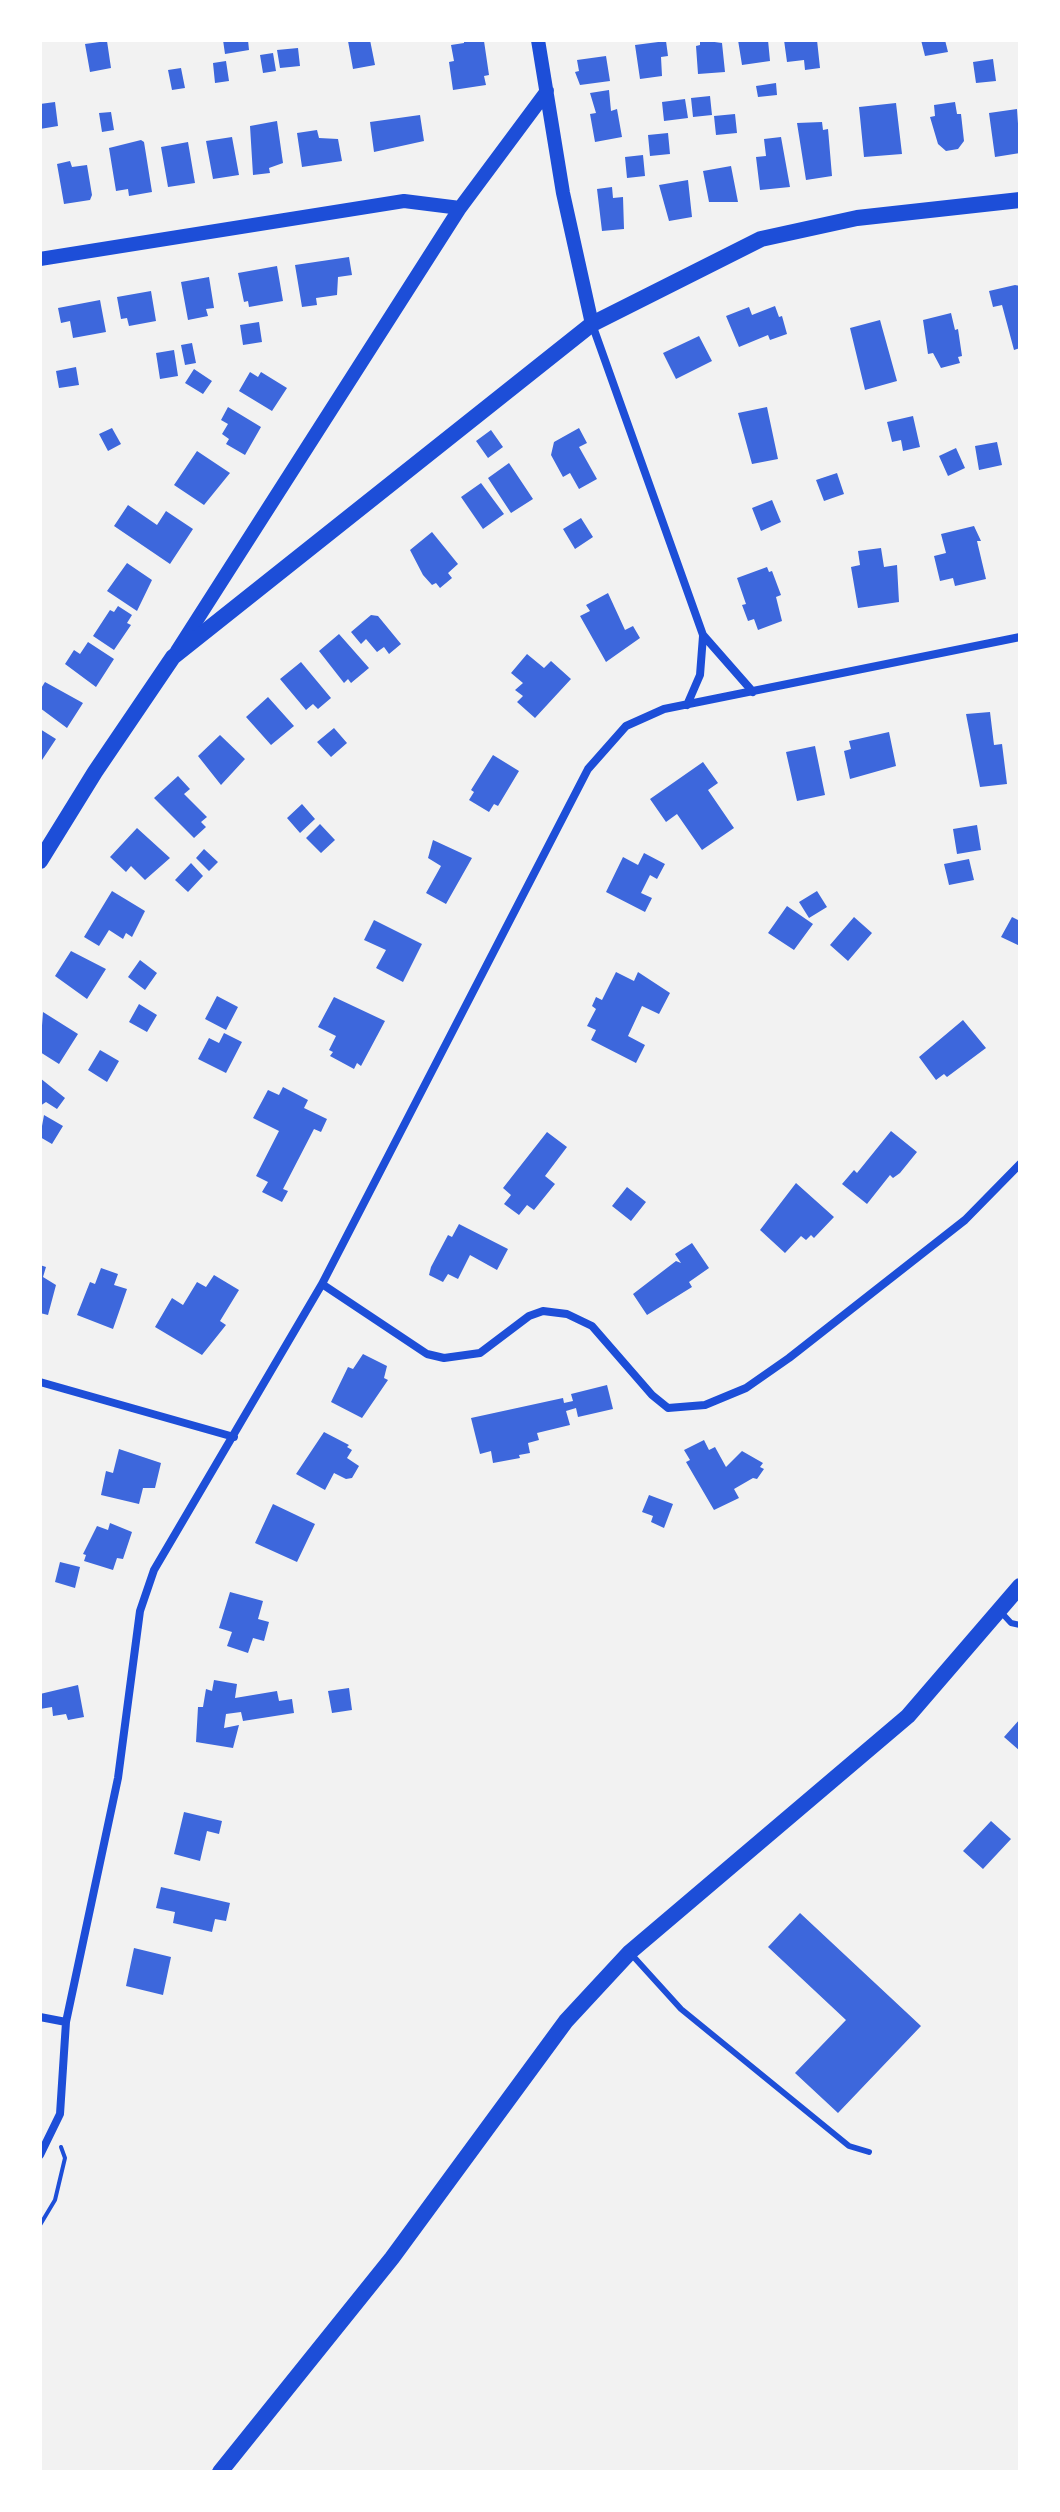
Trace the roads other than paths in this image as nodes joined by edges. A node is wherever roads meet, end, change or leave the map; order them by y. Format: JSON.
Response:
{"nodes":[{"id":1,"x":538,"y":40,"type":"edge"},
{"id":2,"x":547,"y":91,"type":"junction"},
{"id":3,"x":1020,"y":200,"type":"edge"},
{"id":4,"x":460,"y":208,"type":"junction"},
{"id":5,"x":40,"y":259,"type":"edge"},
{"id":6,"x":592,"y":324,"type":"junction"},
{"id":7,"x":703,"y":635,"type":"junction"},
{"id":8,"x":1020,"y":637,"type":"edge"},
{"id":9,"x":173,"y":657,"type":"junction"},
{"id":10,"x":753,"y":692,"type":"junction"},
{"id":11,"x":687,"y":705,"type":"junction"},
{"id":12,"x":40,"y":861,"type":"edge"},
{"id":13,"x":1020,"y":1164,"type":"edge"},
{"id":14,"x":322,"y":1284,"type":"junction"},
{"id":15,"x":40,"y":1382,"type":"edge"},
{"id":16,"x":234,"y":1437,"type":"junction"},
{"id":17,"x":1020,"y":1586,"type":"edge"},
{"id":18,"x":1000,"y":1611,"type":"junction"},
{"id":19,"x":1020,"y":1625,"type":"edge"},
{"id":20,"x":630,"y":1952,"type":"junction"},
{"id":21,"x":40,"y":2017,"type":"edge"},
{"id":22,"x":66,"y":2022,"type":"junction"},
{"id":23,"x":869,"y":2152,"type":"dead end"},
{"id":24,"x":40,"y":2155,"type":"edge"},
{"id":25,"x":220,"y":2472,"type":"edge"}],
"edges":[{"from":1,"to":2,"type":"street"},
{"from":2,"to":4,"type":"street"},
{"from":2,"to":6,"type":"street"},
{"from":3,"to":6,"type":"main road"},
{"from":4,"to":5,"type":"street"},
{"from":4,"to":9,"type":"street"},
{"from":6,"to":7,"type":"street"},
{"from":6,"to":9,"type":"main road"},
{"from":7,"to":10,"type":"street"},
{"from":7,"to":11,"type":"street"},
{"from":8,"to":10,"type":"street"},
{"from":9,"to":12,"type":"main road"},
{"from":10,"to":11,"type":"street"},
{"from":11,"to":14,"type":"street"},
{"from":13,"to":14,"type":"street"},
{"from":14,"to":16,"type":"street"},
{"from":15,"to":16,"type":"street"},
{"from":16,"to":22,"type":"street"},
{"from":17,"to":18,"type":"main road"},
{"from":18,"to":19,"type":"lane"},
{"from":18,"to":20,"type":"main road"},
{"from":20,"to":23,"type":"lane"},
{"from":20,"to":25,"type":"main road"},
{"from":21,"to":22,"type":"street"},
{"from":22,"to":24,"type":"street"}]}
